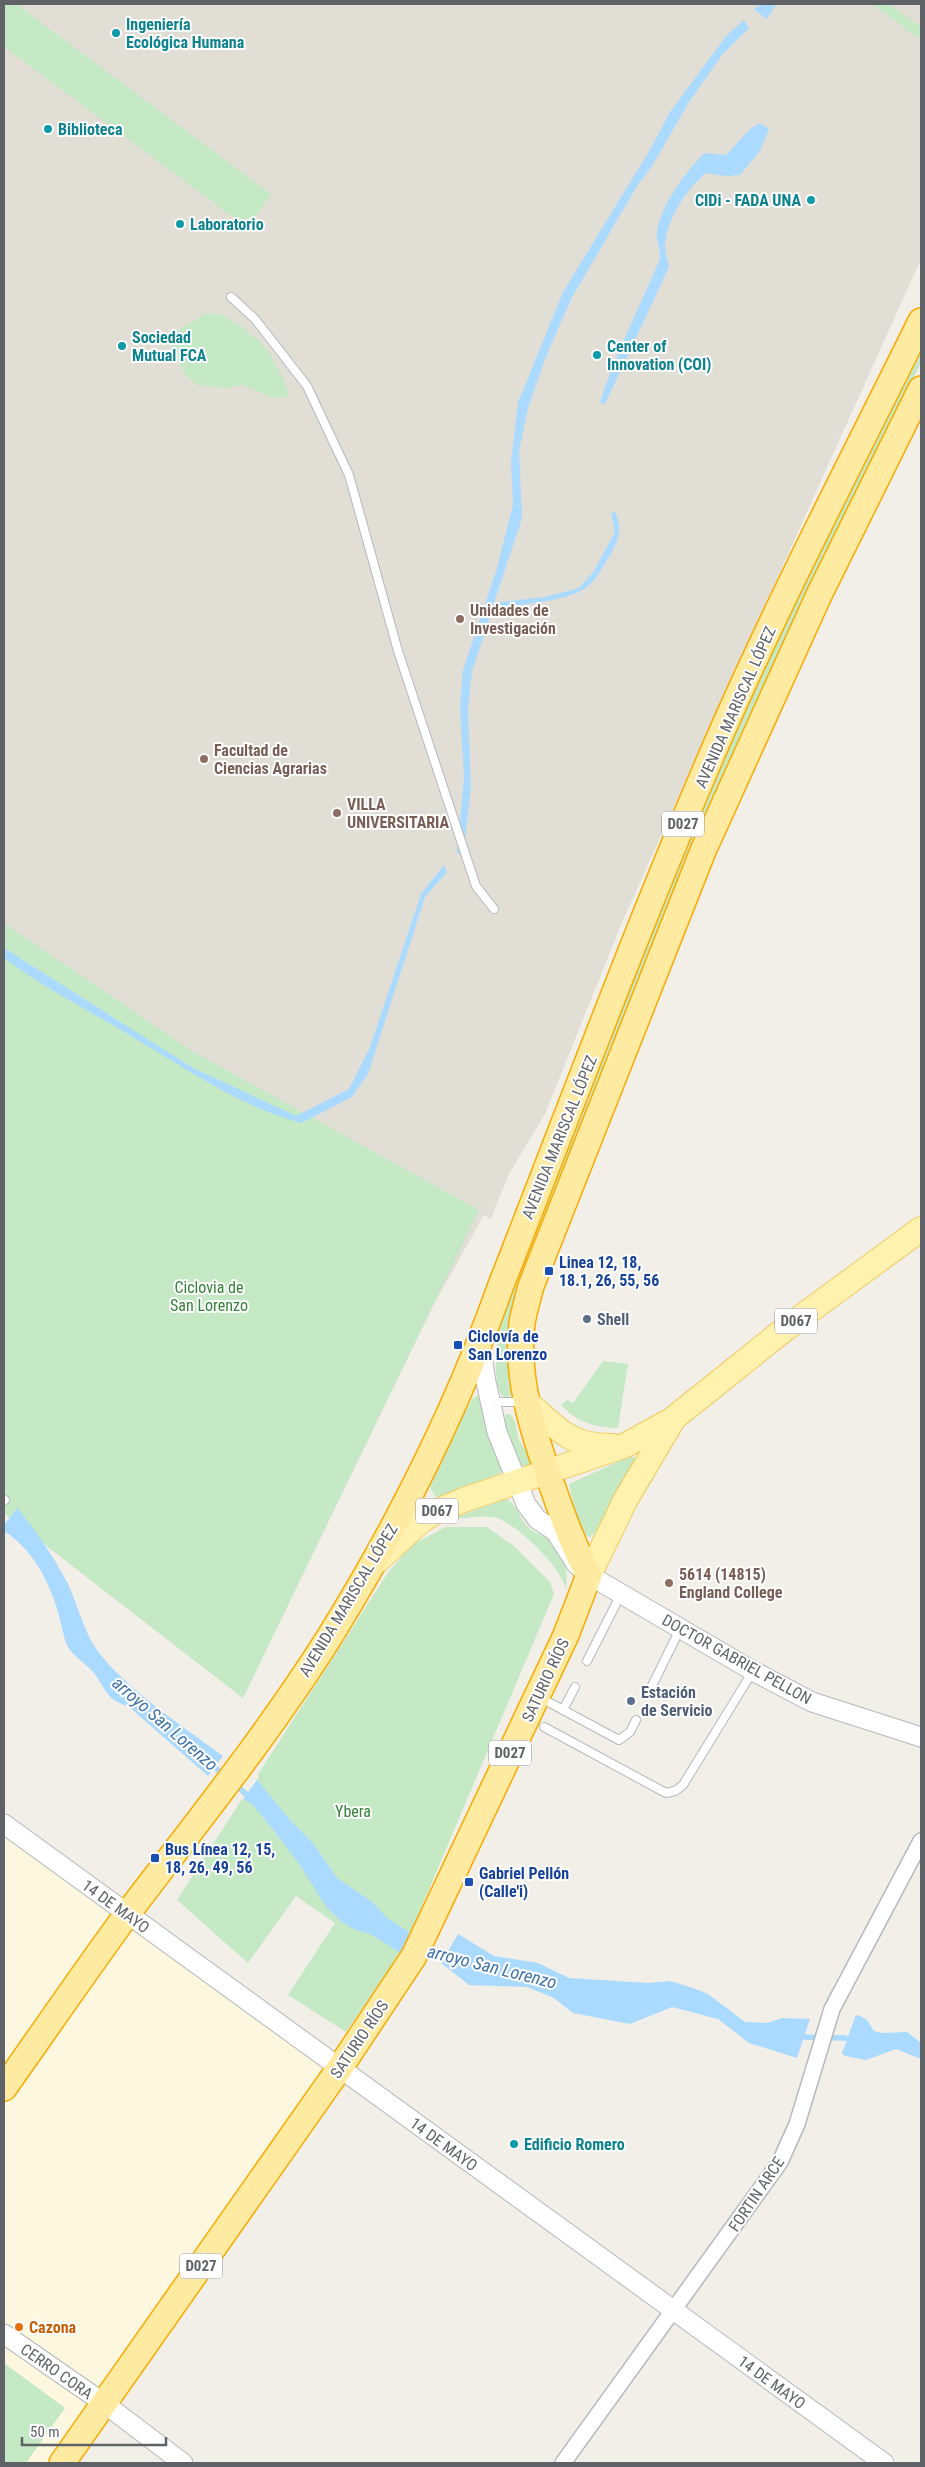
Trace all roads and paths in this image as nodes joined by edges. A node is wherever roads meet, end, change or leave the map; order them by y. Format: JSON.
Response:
{"nodes":[{"id":1,"x":232,"y":296,"type":"dead end"},
{"id":2,"x":921,"y":321,"type":"edge"},
{"id":3,"x":921,"y":389,"type":"edge"},
{"id":4,"x":494,"y":909,"type":"dead end"},
{"id":5,"x":921,"y":1229,"type":"edge"},
{"id":6,"x":480,"y":1343,"type":"junction"},
{"id":7,"x":490,"y":1402,"type":"junction"},
{"id":8,"x":526,"y":1402,"type":"junction"},
{"id":9,"x":674,"y":1418,"type":"junction"},
{"id":10,"x":624,"y":1446,"type":"junction"},
{"id":11,"x":548,"y":1472,"type":"junction"},
{"id":12,"x":516,"y":1482,"type":"junction"},
{"id":13,"x":372,"y":1565,"type":"junction"},
{"id":14,"x":589,"y":1575,"type":"junction"},
{"id":15,"x":621,"y":1594,"type":"junction"},
{"id":16,"x":680,"y":1629,"type":"junction"},
{"id":17,"x":587,"y":1660,"type":"dead end"},
{"id":18,"x":753,"y":1671,"type":"junction"},
{"id":19,"x":574,"y":1687,"type":"dead end"},
{"id":20,"x":648,"y":1694,"type":"dead end"},
{"id":21,"x":537,"y":1696,"type":"junction"},
{"id":22,"x":563,"y":1710,"type":"junction"},
{"id":23,"x":636,"y":1720,"type":"dead end"},
{"id":24,"x":544,"y":1728,"type":"dead end"},
{"id":25,"x":921,"y":1738,"type":"edge"},
{"id":26,"x":4,"y":1824,"type":"edge"},
{"id":27,"x":921,"y":1841,"type":"edge"},
{"id":28,"x":128,"y":1914,"type":"junction"},
{"id":29,"x":339,"y":2069,"type":"junction"},
{"id":30,"x":4,"y":2088,"type":"edge"},
{"id":31,"x":674,"y":2311,"type":"junction"},
{"id":32,"x":4,"y":2334,"type":"edge"},
{"id":33,"x":105,"y":2404,"type":"junction"},
{"id":34,"x":62,"y":2463,"type":"edge"},
{"id":35,"x":183,"y":2463,"type":"edge"},
{"id":36,"x":563,"y":2463,"type":"edge"},
{"id":37,"x":884,"y":2463,"type":"edge"}],
"edges":[{"from":1,"to":4,"type":"lane"},
{"from":2,"to":6,"type":"highway","name":"AVENIDA MARISCAL LÓPEZ","number":"D027"},
{"from":3,"to":8,"type":"highway","name":"AVENIDA MARISCAL LÓPEZ","number":"D027"},
{"from":5,"to":9,"type":"main road","number":"D067"},
{"from":6,"to":7,"type":"street","name":"DOCTOR GABRIEL PELLON"},
{"from":6,"to":13,"type":"highway","name":"AVENIDA MARISCAL LÓPEZ","number":"D027"},
{"from":7,"to":8,"type":"lane"},
{"from":7,"to":12,"type":"street","name":"DOCTOR GABRIEL PELLON"},
{"from":8,"to":10,"type":"main road"},
{"from":8,"to":11,"type":"highway","name":"AVENIDA MARISCAL LÓPEZ","number":"D027"},
{"from":9,"to":10,"type":"main road","number":"D067"},
{"from":9,"to":14,"type":"main road","number":"D067"},
{"from":10,"to":11,"type":"main road","number":"D067"},
{"from":11,"to":12,"type":"main road","number":"D067"},
{"from":11,"to":14,"type":"highway","number":"D027"},
{"from":12,"to":13,"type":"main road","number":"D067"},
{"from":12,"to":14,"type":"street","name":"DOCTOR GABRIEL PELLON"},
{"from":13,"to":28,"type":"highway","name":"AVENIDA MARISCAL LÓPEZ","number":"D027"},
{"from":14,"to":15,"type":"street","name":"DOCTOR GABRIEL PELLON"},
{"from":14,"to":21,"type":"highway","name":"SATURIO RÍOS","number":"D027"},
{"from":15,"to":16,"type":"street","name":"DOCTOR GABRIEL PELLON"},
{"from":15,"to":17,"type":"lane"},
{"from":16,"to":18,"type":"street","name":"DOCTOR GABRIEL PELLON"},
{"from":16,"to":20,"type":"lane"},
{"from":18,"to":24,"type":"lane"},
{"from":18,"to":25,"type":"street","name":"DOCTOR GABRIEL PELLON"},
{"from":19,"to":22,"type":"lane"},
{"from":21,"to":22,"type":"lane"},
{"from":21,"to":29,"type":"highway","name":"SATURIO RÍOS","number":"D027"},
{"from":22,"to":23,"type":"lane"},
{"from":26,"to":28,"type":"street","name":"14 DE MAYO"},
{"from":27,"to":31,"type":"street","name":"FORTIN ARCE"},
{"from":28,"to":29,"type":"street","name":"14 DE MAYO"},
{"from":28,"to":30,"type":"highway","number":"D027"},
{"from":29,"to":31,"type":"street","name":"14 DE MAYO"},
{"from":29,"to":33,"type":"highway","name":"SATURIO RÍOS","number":"D027"},
{"from":31,"to":36,"type":"street","name":"FORTIN ARCE"},
{"from":31,"to":37,"type":"street","name":"14 DE MAYO"},
{"from":32,"to":33,"type":"street","name":"CERRO CORA"},
{"from":33,"to":34,"type":"highway","name":"SATURIO RÍOS","number":"D027"},
{"from":33,"to":35,"type":"street","name":"CERRO CORA"}]}
